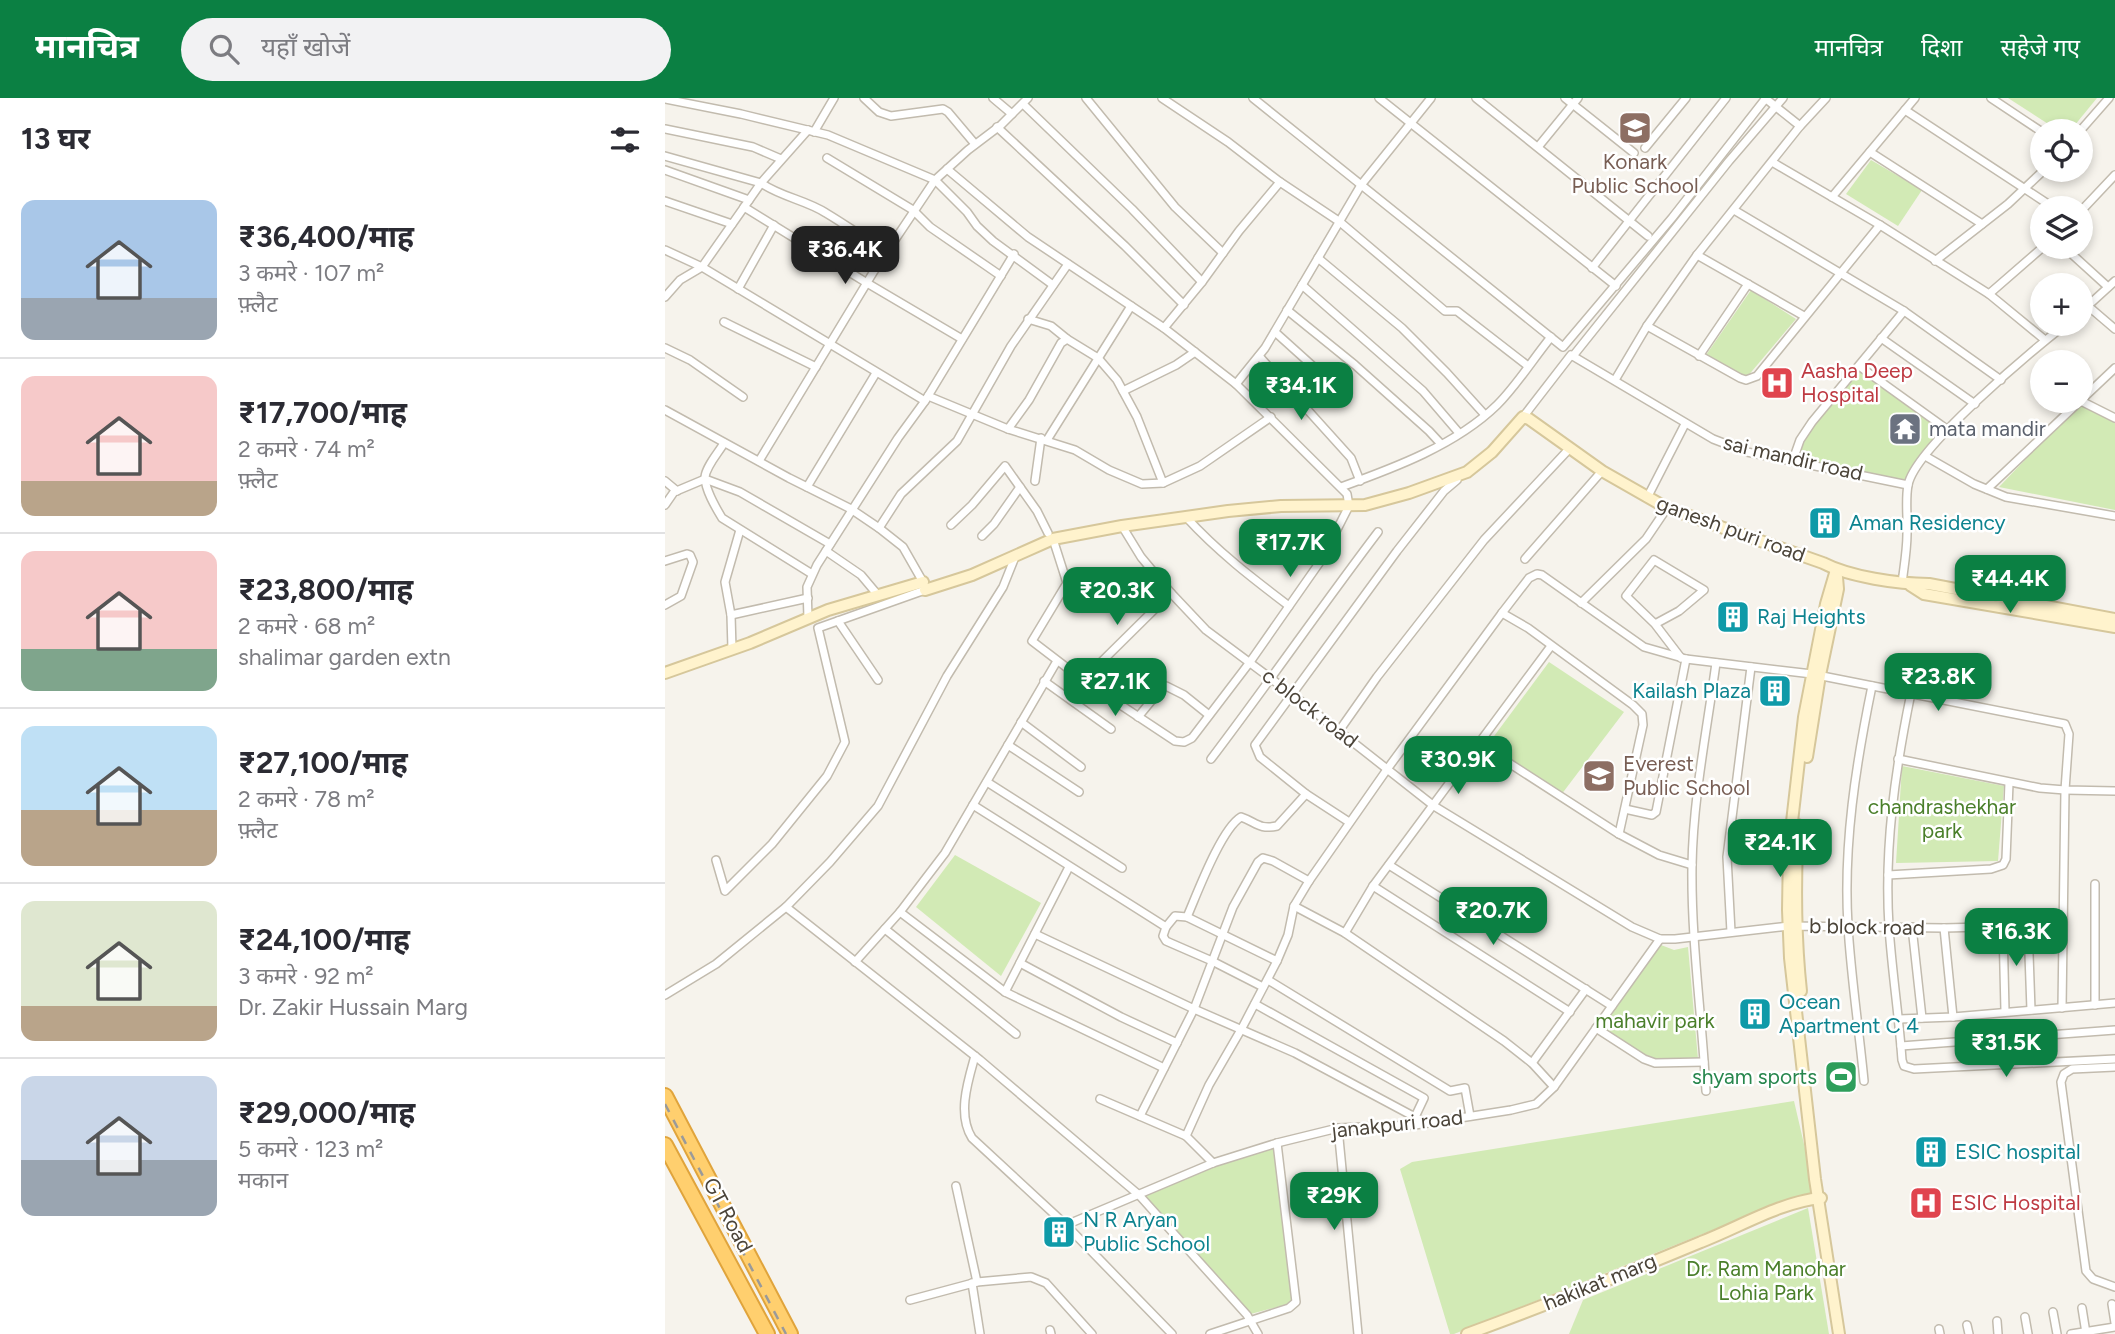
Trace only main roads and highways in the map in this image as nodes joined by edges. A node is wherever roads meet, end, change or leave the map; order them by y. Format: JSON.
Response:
{"nodes":[{"id":1,"x":665,"y":1096,"type":"edge"},
{"id":2,"x":665,"y":1145,"type":"edge"},
{"id":3,"x":721,"y":1202,"type":"junction"},
{"id":4,"x":701,"y":1212,"type":"junction"},
{"id":5,"x":767,"y":1334,"type":"edge"},
{"id":6,"x":790,"y":1334,"type":"edge"}],
"edges":[{"from":1,"to":3,"type":"highway","name":"GT Road"},
{"from":2,"to":4,"type":"highway","name":"GT Road"},
{"from":3,"to":4,"type":"highway"},
{"from":3,"to":6,"type":"highway","name":"GT Road"},
{"from":4,"to":5,"type":"highway","name":"GT Road"}]}
